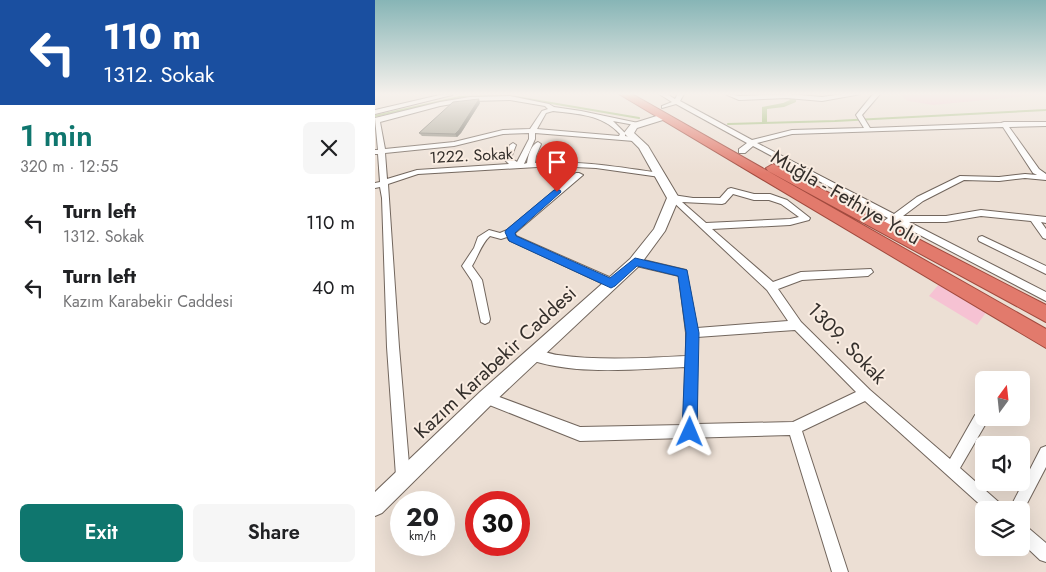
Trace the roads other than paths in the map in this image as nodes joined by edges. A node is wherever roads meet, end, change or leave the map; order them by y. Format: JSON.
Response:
{"nodes":[{"id":1,"x":376,"y":120,"type":"edge"},
{"id":2,"x":539,"y":121,"type":"edge"},
{"id":3,"x":608,"y":121,"type":"edge"},
{"id":4,"x":623,"y":121,"type":"edge"},
{"id":5,"x":645,"y":121,"type":"edge"},
{"id":6,"x":691,"y":121,"type":"edge"},
{"id":7,"x":696,"y":121,"type":"edge"},
{"id":8,"x":862,"y":121,"type":"edge"},
{"id":9,"x":640,"y":124,"type":"junction"},
{"id":10,"x":1004,"y":124,"type":"junction"},
{"id":11,"x":1046,"y":124,"type":"edge"},
{"id":12,"x":866,"y":126,"type":"junction"},
{"id":13,"x":533,"y":131,"type":"junction"},
{"id":14,"x":621,"y":139,"type":"junction"},
{"id":15,"x":634,"y":139,"type":"junction"},
{"id":16,"x":538,"y":144,"type":"dead end"},
{"id":17,"x":513,"y":146,"type":"dead end"},
{"id":18,"x":747,"y":147,"type":"junction"},
{"id":19,"x":378,"y":151,"type":"edge"},
{"id":20,"x":531,"y":165,"type":"junction"},
{"id":21,"x":519,"y":166,"type":"junction"},
{"id":22,"x":579,"y":175,"type":"dead end"},
{"id":23,"x":660,"y":175,"type":"junction"},
{"id":24,"x":1046,"y":178,"type":"edge"},
{"id":25,"x":379,"y":185,"type":"edge"},
{"id":26,"x":673,"y":198,"type":"junction"},
{"id":27,"x":895,"y":218,"type":"junction"},
{"id":28,"x":1034,"y":218,"type":"junction"},
{"id":29,"x":1046,"y":220,"type":"edge"},
{"id":30,"x":705,"y":226,"type":"junction"},
{"id":31,"x":881,"y":226,"type":"junction"},
{"id":32,"x":510,"y":232,"type":"junction"},
{"id":33,"x":1046,"y":236,"type":"edge"},
{"id":34,"x":982,"y":239,"type":"dead end"},
{"id":35,"x":635,"y":262,"type":"junction"},
{"id":36,"x":1046,"y":270,"type":"edge"},
{"id":37,"x":868,"y":272,"type":"dead end"},
{"id":38,"x":611,"y":283,"type":"junction"},
{"id":39,"x":771,"y":286,"type":"junction"},
{"id":40,"x":1046,"y":297,"type":"edge"},
{"id":41,"x":1046,"y":314,"type":"edge"},
{"id":42,"x":485,"y":319,"type":"dead end"},
{"id":43,"x":797,"y":325,"type":"junction"},
{"id":44,"x":693,"y":333,"type":"junction"},
{"id":45,"x":1046,"y":340,"type":"edge"},
{"id":46,"x":533,"y":355,"type":"junction"},
{"id":47,"x":691,"y":361,"type":"junction"},
{"id":48,"x":866,"y":394,"type":"junction"},
{"id":49,"x":486,"y":398,"type":"junction"},
{"id":50,"x":977,"y":426,"type":"edge"},
{"id":51,"x":794,"y":428,"type":"junction"},
{"id":52,"x":690,"y":432,"type":"junction"},
{"id":53,"x":1046,"y":453,"type":"edge"},
{"id":54,"x":952,"y":470,"type":"junction"},
{"id":55,"x":403,"y":476,"type":"junction"},
{"id":56,"x":987,"y":501,"type":"edge"},
{"id":57,"x":1021,"y":501,"type":"edge"},
{"id":58,"x":375,"y":506,"type":"edge"},
{"id":59,"x":1030,"y":540,"type":"edge"},
{"id":60,"x":1046,"y":554,"type":"edge"},
{"id":61,"x":840,"y":572,"type":"edge"}],
"edges":[{"from":1,"to":19,"type":"street"},
{"from":2,"to":13,"type":"street"},
{"from":3,"to":14,"type":"street"},
{"from":4,"to":9,"type":"street"},
{"from":5,"to":9,"type":"street"},
{"from":6,"to":45,"type":"highway","name":"Muğla - Fethiye Yolu"},
{"from":7,"to":18,"type":"highway","name":"Muğla - Fethiye Yolu"},
{"from":8,"to":12,"type":"street"},
{"from":9,"to":15,"type":"street"},
{"from":10,"to":11,"type":"street"},
{"from":10,"to":12,"type":"street"},
{"from":10,"to":24,"type":"street"},
{"from":12,"to":18,"type":"street"},
{"from":13,"to":14,"type":"street"},
{"from":13,"to":19,"type":"street"},
{"from":13,"to":21,"type":"street"},
{"from":14,"to":15,"type":"street"},
{"from":15,"to":23,"type":"street"},
{"from":16,"to":20,"type":"street"},
{"from":17,"to":21,"type":"street"},
{"from":18,"to":27,"type":"street"},
{"from":18,"to":31,"type":"highway","name":"Muğla - Fethiye Yolu"},
{"from":19,"to":25,"type":"street"},
{"from":20,"to":21,"type":"street","name":"1222. Sokak"},
{"from":20,"to":23,"type":"street","name":"1222. Sokak"},
{"from":21,"to":25,"type":"street","name":"1222. Sokak"},
{"from":22,"to":32,"type":"street"},
{"from":23,"to":26,"type":"street"},
{"from":24,"to":27,"type":"street"},
{"from":25,"to":55,"type":"street"},
{"from":26,"to":30,"type":"street","name":"1309. Sokak"},
{"from":26,"to":30,"type":"street"},
{"from":26,"to":35,"type":"street","name":"Kazım Karabekir Caddesi"},
{"from":27,"to":28,"type":"street"},
{"from":27,"to":31,"type":"street"},
{"from":27,"to":40,"type":"street"},
{"from":28,"to":29,"type":"street"},
{"from":28,"to":33,"type":"street"},
{"from":30,"to":39,"type":"street","name":"1309. Sokak"},
{"from":31,"to":41,"type":"highway","name":"Muğla - Fethiye Yolu"},
{"from":32,"to":38,"type":"street"},
{"from":32,"to":42,"type":"street"},
{"from":34,"to":36,"type":"street"},
{"from":35,"to":38,"type":"street","name":"Kazım Karabekir Caddesi"},
{"from":35,"to":44,"type":"street"},
{"from":37,"to":39,"type":"street"},
{"from":38,"to":46,"type":"street","name":"Kazım Karabekir Caddesi"},
{"from":39,"to":43,"type":"street","name":"1309. Sokak"},
{"from":43,"to":44,"type":"street"},
{"from":43,"to":48,"type":"street","name":"1309. Sokak"},
{"from":44,"to":47,"type":"street"},
{"from":46,"to":47,"type":"street"},
{"from":46,"to":49,"type":"street","name":"Kazım Karabekir Caddesi"},
{"from":47,"to":52,"type":"street"},
{"from":48,"to":51,"type":"street"},
{"from":48,"to":54,"type":"street","name":"1309. Sokak"},
{"from":49,"to":52,"type":"street"},
{"from":49,"to":55,"type":"street","name":"Kazım Karabekir Caddesi"},
{"from":50,"to":54,"type":"street"},
{"from":51,"to":52,"type":"street"},
{"from":51,"to":61,"type":"street"},
{"from":53,"to":57,"type":"street"},
{"from":54,"to":56,"type":"street","name":"1309. Sokak"},
{"from":55,"to":58,"type":"street","name":"Kazım Karabekir Caddesi"},
{"from":59,"to":60,"type":"street"}]}
